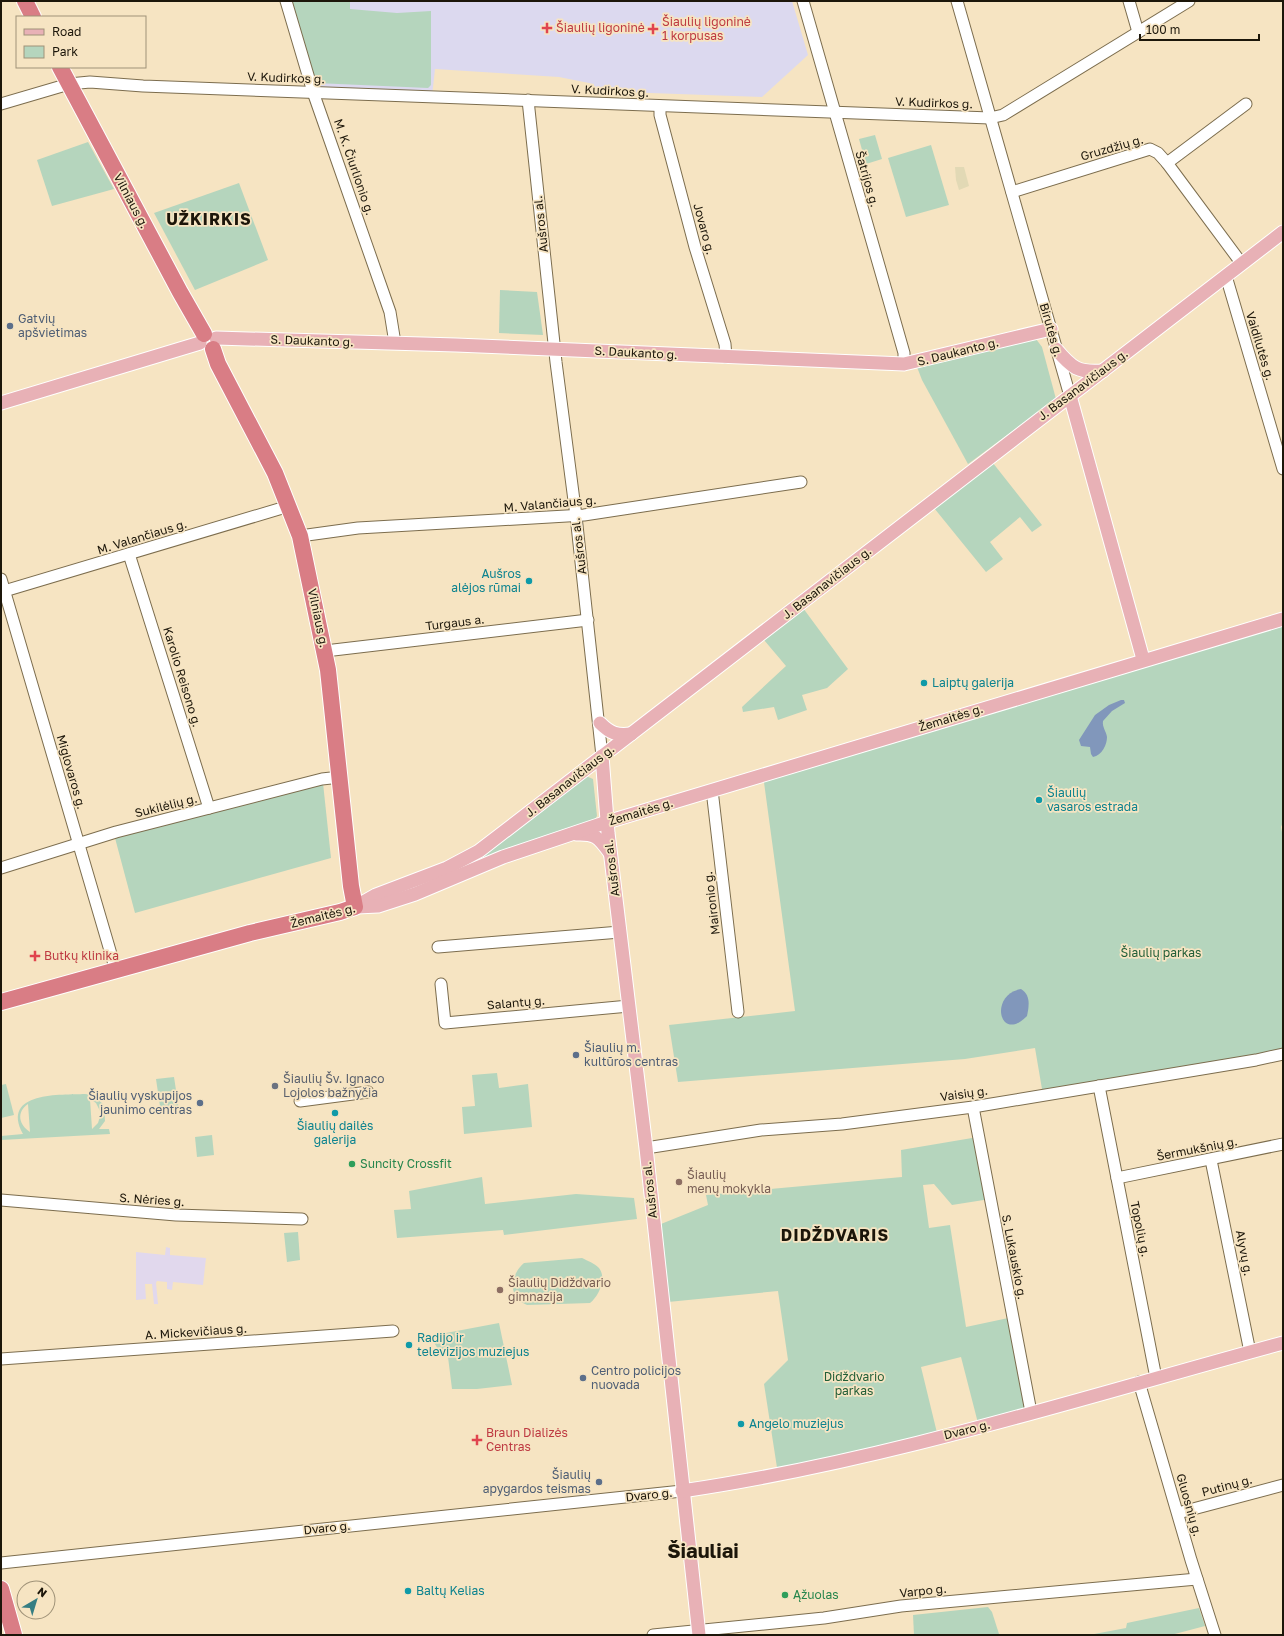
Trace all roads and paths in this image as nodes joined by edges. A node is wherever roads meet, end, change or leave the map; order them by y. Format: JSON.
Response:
{"nodes":[{"id":1,"x":25,"y":1,"type":"edge"},
{"id":2,"x":286,"y":1,"type":"edge"},
{"id":3,"x":803,"y":1,"type":"edge"},
{"id":4,"x":957,"y":1,"type":"edge"},
{"id":5,"x":1129,"y":1,"type":"edge"},
{"id":6,"x":1189,"y":1,"type":"edge"},
{"id":7,"x":32,"y":16,"type":"edge"},
{"id":8,"x":1138,"y":32,"type":"junction"},
{"id":9,"x":61,"y":68,"type":"edge"},
{"id":10,"x":69,"y":84,"type":"junction"},
{"id":11,"x":313,"y":92,"type":"junction"},
{"id":12,"x":528,"y":100,"type":"junction"},
{"id":13,"x":1,"y":104,"type":"edge"},
{"id":14,"x":1246,"y":104,"type":"dead end"},
{"id":15,"x":660,"y":106,"type":"junction"},
{"id":16,"x":836,"y":113,"type":"junction"},
{"id":17,"x":990,"y":118,"type":"junction"},
{"id":18,"x":1167,"y":163,"type":"junction"},
{"id":19,"x":1012,"y":192,"type":"junction"},
{"id":20,"x":1283,"y":232,"type":"edge"},
{"id":21,"x":1242,"y":264,"type":"junction"},
{"id":22,"x":1226,"y":276,"type":"junction"},
{"id":23,"x":1051,"y":329,"type":"junction"},
{"id":24,"x":208,"y":341,"type":"junction"},
{"id":25,"x":395,"y":343,"type":"junction"},
{"id":26,"x":1056,"y":349,"type":"junction"},
{"id":27,"x":555,"y":350,"type":"junction"},
{"id":28,"x":726,"y":357,"type":"junction"},
{"id":29,"x":904,"y":364,"type":"junction"},
{"id":30,"x":1103,"y":370,"type":"junction"},
{"id":31,"x":1070,"y":396,"type":"junction"},
{"id":32,"x":1,"y":403,"type":"edge"},
{"id":33,"x":1283,"y":469,"type":"edge"},
{"id":34,"x":802,"y":482,"type":"dead end"},
{"id":35,"x":289,"y":506,"type":"junction"},
{"id":36,"x":576,"y":516,"type":"junction"},
{"id":37,"x":300,"y":536,"type":"junction"},
{"id":38,"x":129,"y":554,"type":"junction"},
{"id":39,"x":1,"y":580,"type":"edge"},
{"id":40,"x":3,"y":592,"type":"edge"},
{"id":41,"x":1283,"y":619,"type":"edge"},
{"id":42,"x":588,"y":620,"type":"junction"},
{"id":43,"x":325,"y":651,"type":"junction"},
{"id":44,"x":1143,"y":660,"type":"junction"},
{"id":45,"x":600,"y":723,"type":"junction"},
{"id":46,"x":631,"y":734,"type":"junction"},
{"id":47,"x":602,"y":756,"type":"junction"},
{"id":48,"x":340,"y":777,"type":"junction"},
{"id":49,"x":712,"y":790,"type":"junction"},
{"id":50,"x":209,"y":808,"type":"junction"},
{"id":51,"x":607,"y":822,"type":"junction"},
{"id":52,"x":570,"y":834,"type":"junction"},
{"id":53,"x":78,"y":843,"type":"junction"},
{"id":54,"x":611,"y":855,"type":"junction"},
{"id":55,"x":1,"y":868,"type":"edge"},
{"id":56,"x":355,"y":907,"type":"junction"},
{"id":57,"x":620,"y":932,"type":"junction"},
{"id":58,"x":438,"y":947,"type":"dead end"},
{"id":59,"x":116,"y":971,"type":"junction"},
{"id":60,"x":441,"y":984,"type":"dead end"},
{"id":61,"x":1,"y":1002,"type":"edge"},
{"id":62,"x":629,"y":1006,"type":"junction"},
{"id":63,"x":738,"y":1012,"type":"dead end"},
{"id":64,"x":1283,"y":1054,"type":"edge"},
{"id":65,"x":1099,"y":1086,"type":"junction"},
{"id":66,"x":368,"y":1092,"type":"dead end"},
{"id":67,"x":300,"y":1101,"type":"dead end"},
{"id":68,"x":973,"y":1107,"type":"junction"},
{"id":69,"x":1283,"y":1144,"type":"edge"},
{"id":70,"x":646,"y":1148,"type":"junction"},
{"id":71,"x":1211,"y":1160,"type":"junction"},
{"id":72,"x":1117,"y":1178,"type":"junction"},
{"id":73,"x":1,"y":1200,"type":"edge"},
{"id":74,"x":302,"y":1219,"type":"dead end"},
{"id":75,"x":393,"y":1331,"type":"dead end"},
{"id":76,"x":1283,"y":1343,"type":"edge"},
{"id":77,"x":1250,"y":1352,"type":"junction"},
{"id":78,"x":1,"y":1359,"type":"edge"},
{"id":79,"x":1156,"y":1378,"type":"junction"},
{"id":80,"x":1139,"y":1382,"type":"junction"},
{"id":81,"x":1031,"y":1412,"type":"junction"},
{"id":82,"x":1283,"y":1485,"type":"edge"},
{"id":83,"x":682,"y":1491,"type":"junction"},
{"id":84,"x":1178,"y":1513,"type":"junction"},
{"id":85,"x":1,"y":1563,"type":"edge"},
{"id":86,"x":1198,"y":1582,"type":"junction"},
{"id":87,"x":1,"y":1589,"type":"edge"},
{"id":88,"x":699,"y":1632,"type":"edge"},
{"id":89,"x":14,"y":1635,"type":"edge"},
{"id":90,"x":653,"y":1635,"type":"edge"},
{"id":91,"x":1215,"y":1635,"type":"edge"}],
"edges":[{"from":1,"to":7,"type":"highway"},
{"from":2,"to":11,"type":"street","name":"M. K. Čiurlionio g."},
{"from":3,"to":16,"type":"street","name":"Šatrijos g."},
{"from":4,"to":17,"type":"street","name":"Birutės g."},
{"from":5,"to":8,"type":"street"},
{"from":6,"to":8,"type":"street","name":"V. Kudirkos g."},
{"from":8,"to":17,"type":"street","name":"V. Kudirkos g."},
{"from":9,"to":10,"type":"highway","name":"Vilniaus g."},
{"from":10,"to":11,"type":"street","name":"V. Kudirkos g."},
{"from":10,"to":13,"type":"street","name":"V. Kudirkos g."},
{"from":10,"to":24,"type":"highway","name":"Vilniaus g."},
{"from":11,"to":12,"type":"street","name":"V. Kudirkos g."},
{"from":11,"to":25,"type":"street","name":"M. K. Čiurlionio g."},
{"from":12,"to":15,"type":"street","name":"V. Kudirkos g."},
{"from":12,"to":27,"type":"street","name":"Aušros al."},
{"from":14,"to":18,"type":"street"},
{"from":15,"to":16,"type":"street","name":"V. Kudirkos g."},
{"from":15,"to":28,"type":"street","name":"Jovaro g."},
{"from":16,"to":17,"type":"street","name":"V. Kudirkos g."},
{"from":16,"to":29,"type":"street","name":"Šatrijos g."},
{"from":17,"to":19,"type":"street","name":"Birutės g."},
{"from":18,"to":19,"type":"street","name":"Gruzdžių g."},
{"from":18,"to":21,"type":"street"},
{"from":19,"to":23,"type":"street","name":"Birutės g."},
{"from":20,"to":21,"type":"main road","name":"J. Basanavičiaus g."},
{"from":21,"to":22,"type":"main road","name":"J. Basanavičiaus g."},
{"from":22,"to":30,"type":"main road","name":"J. Basanavičiaus g."},
{"from":22,"to":33,"type":"street","name":"Vaidilutės g."},
{"from":23,"to":26,"type":"street","name":"Birutės g."},
{"from":23,"to":29,"type":"main road","name":"S. Daukanto g."},
{"from":24,"to":25,"type":"main road","name":"S. Daukanto g."},
{"from":24,"to":32,"type":"main road","name":"S. Daukanto g."},
{"from":24,"to":35,"type":"highway","name":"Vilniaus g."},
{"from":25,"to":27,"type":"main road","name":"S. Daukanto g."},
{"from":26,"to":30,"type":"main road"},
{"from":26,"to":31,"type":"street","name":"Birutės g."},
{"from":27,"to":28,"type":"main road","name":"S. Daukanto g."},
{"from":27,"to":36,"type":"street","name":"Aušros al."},
{"from":28,"to":29,"type":"main road","name":"S. Daukanto g."},
{"from":30,"to":31,"type":"main road","name":"J. Basanavičiaus g."},
{"from":31,"to":44,"type":"main road","name":"Birutės g."},
{"from":31,"to":46,"type":"main road","name":"J. Basanavičiaus g."},
{"from":34,"to":36,"type":"street","name":"M. Valančiaus g."},
{"from":35,"to":37,"type":"highway","name":"Vilniaus g."},
{"from":35,"to":38,"type":"street","name":"M. Valančiaus g."},
{"from":36,"to":37,"type":"street","name":"M. Valančiaus g."},
{"from":36,"to":42,"type":"street","name":"Aušros al."},
{"from":37,"to":43,"type":"highway","name":"Vilniaus g."},
{"from":38,"to":40,"type":"street","name":"M. Valančiaus g."},
{"from":38,"to":50,"type":"street","name":"Karolio Reisono g."},
{"from":39,"to":40,"type":"street","name":"Miglovaros g."},
{"from":40,"to":53,"type":"street","name":"Miglovaros g."},
{"from":41,"to":44,"type":"main road","name":"Žemaitės g."},
{"from":42,"to":43,"type":"street","name":"Turgaus a."},
{"from":42,"to":45,"type":"street","name":"Aušros al."},
{"from":43,"to":48,"type":"highway","name":"Vilniaus g."},
{"from":44,"to":49,"type":"main road","name":"Žemaitės g."},
{"from":45,"to":46,"type":"main road"},
{"from":45,"to":47,"type":"street","name":"Aušros al."},
{"from":46,"to":47,"type":"main road","name":"J. Basanavičiaus g."},
{"from":47,"to":51,"type":"main road","name":"Aušros al."},
{"from":47,"to":56,"type":"main road","name":"J. Basanavičiaus g."},
{"from":48,"to":50,"type":"street","name":"Sukilėlių g."},
{"from":48,"to":56,"type":"highway","name":"Vilniaus g."},
{"from":49,"to":51,"type":"main road","name":"Žemaitės g."},
{"from":49,"to":63,"type":"street","name":"Maironio g."},
{"from":50,"to":53,"type":"street","name":"Sukilėlių g."},
{"from":51,"to":52,"type":"main road","name":"Žemaitės g."},
{"from":51,"to":54,"type":"main road","name":"Aušros al."},
{"from":52,"to":54,"type":"main road"},
{"from":52,"to":56,"type":"main road","name":"Žemaitės g."},
{"from":53,"to":55,"type":"street","name":"Sukilėlių g."},
{"from":53,"to":59,"type":"street","name":"Miglovaros g."},
{"from":54,"to":57,"type":"main road","name":"Aušros al."},
{"from":56,"to":59,"type":"highway","name":"Žemaitės g."},
{"from":57,"to":58,"type":"street"},
{"from":57,"to":62,"type":"main road","name":"Aušros al."},
{"from":59,"to":61,"type":"highway","name":"Žemaitės g."},
{"from":60,"to":62,"type":"street","name":"Salantų g."},
{"from":62,"to":70,"type":"main road","name":"Aušros al."},
{"from":64,"to":65,"type":"street","name":"Vaisių g."},
{"from":65,"to":68,"type":"street","name":"Vaisių g."},
{"from":65,"to":72,"type":"street","name":"Topolių g."},
{"from":66,"to":67,"type":"street"},
{"from":68,"to":70,"type":"street","name":"Vaisių g."},
{"from":68,"to":81,"type":"street","name":"S. Lukauskio g."},
{"from":69,"to":71,"type":"street","name":"Šermukšnių g."},
{"from":70,"to":83,"type":"main road","name":"Aušros al."},
{"from":71,"to":72,"type":"street","name":"Šermukšnių g."},
{"from":71,"to":77,"type":"street","name":"Alyvų g."},
{"from":72,"to":79,"type":"street","name":"Topolių g."},
{"from":73,"to":74,"type":"street","name":"S. Nėries g."},
{"from":75,"to":78,"type":"street","name":"A. Mickevičiaus g."},
{"from":76,"to":77,"type":"main road","name":"Dvaro g."},
{"from":77,"to":79,"type":"main road","name":"Dvaro g."},
{"from":79,"to":80,"type":"main road","name":"Dvaro g."},
{"from":80,"to":81,"type":"main road","name":"Dvaro g."},
{"from":80,"to":84,"type":"street","name":"Gluosnių g."},
{"from":81,"to":83,"type":"main road","name":"Dvaro g."},
{"from":82,"to":84,"type":"street","name":"Putinų g."},
{"from":83,"to":85,"type":"street","name":"Dvaro g."},
{"from":83,"to":88,"type":"main road","name":"Aušros al."},
{"from":84,"to":86,"type":"street","name":"Gluosnių g."},
{"from":86,"to":88,"type":"street","name":"Varpo g."},
{"from":86,"to":91,"type":"street","name":"Gluosnių g."},
{"from":87,"to":89,"type":"highway"},
{"from":88,"to":90,"type":"street","name":"Varpo g."}]}
